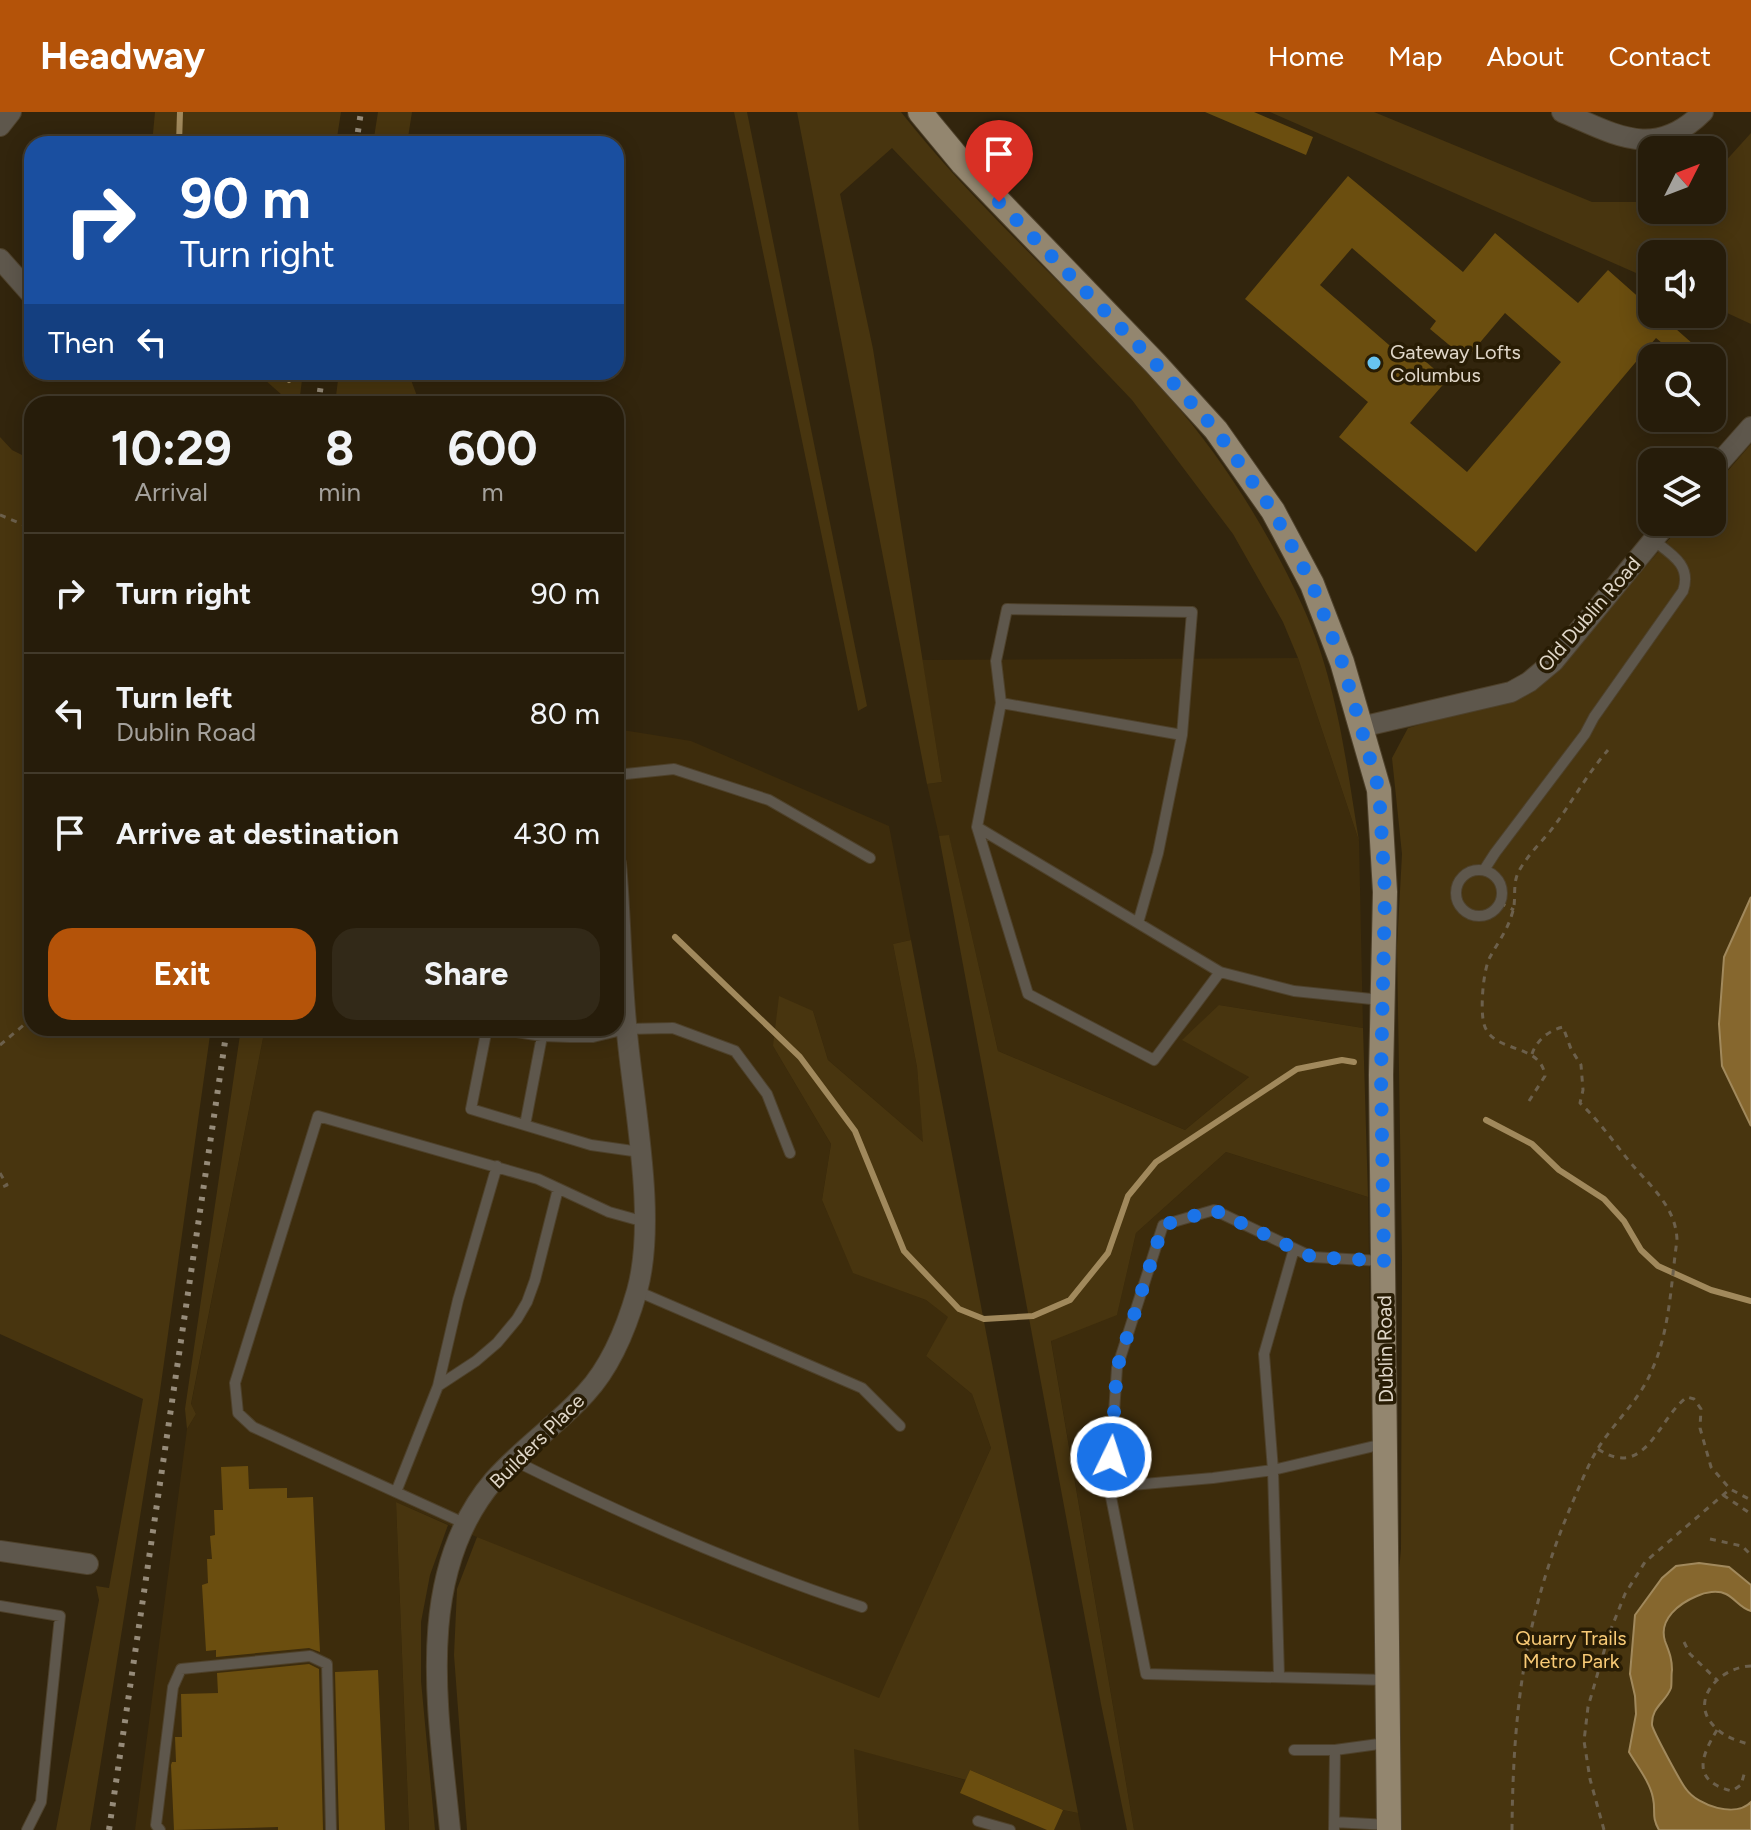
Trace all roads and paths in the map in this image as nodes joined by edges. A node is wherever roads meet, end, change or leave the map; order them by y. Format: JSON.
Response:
{"nodes":[{"id":1,"x":11,"y":112,"type":"edge"},
{"id":2,"x":920,"y":112,"type":"edge"},
{"id":3,"x":1562,"y":112,"type":"edge"},
{"id":4,"x":1703,"y":112,"type":"edge"},
{"id":5,"x":0,"y":126,"type":"edge"},
{"id":6,"x":0,"y":259,"type":"edge"},
{"id":7,"x":24,"y":286,"type":"edge"},
{"id":8,"x":1751,"y":427,"type":"edge"},
{"id":9,"x":1726,"y":455,"type":"edge"},
{"id":10,"x":0,"y":515,"type":"edge"},
{"id":11,"x":24,"y":525,"type":"edge"},
{"id":12,"x":1656,"y":536,"type":"edge"},
{"id":13,"x":1653,"y":540,"type":"junction"},
{"id":14,"x":1001,"y":703,"type":"junction"},
{"id":15,"x":1361,"y":727,"type":"junction"},
{"id":16,"x":1182,"y":735,"type":"junction"},
{"id":17,"x":1608,"y":750,"type":"dead end"},
{"id":18,"x":624,"y":774,"type":"edge"},
{"id":19,"x":977,"y":827,"type":"junction"},
{"id":20,"x":870,"y":858,"type":"dead end"},
{"id":21,"x":1484,"y":870,"type":"junction"},
{"id":22,"x":1500,"y":903,"type":"junction"},
{"id":23,"x":1514,"y":910,"type":"junction"},
{"id":24,"x":1138,"y":923,"type":"junction"},
{"id":25,"x":1220,"y":972,"type":"junction"},
{"id":26,"x":624,"y":997,"type":"edge"},
{"id":27,"x":1383,"y":1000,"type":"junction"},
{"id":28,"x":24,"y":1025,"type":"edge"},
{"id":29,"x":626,"y":1029,"type":"junction"},
{"id":30,"x":487,"y":1036,"type":"edge"},
{"id":31,"x":542,"y":1036,"type":"joint"},
{"id":32,"x":597,"y":1036,"type":"edge"},
{"id":33,"x":0,"y":1045,"type":"edge"},
{"id":34,"x":1532,"y":1054,"type":"junction"},
{"id":35,"x":1529,"y":1101,"type":"dead end"},
{"id":36,"x":525,"y":1125,"type":"junction"},
{"id":37,"x":640,"y":1152,"type":"junction"},
{"id":38,"x":790,"y":1153,"type":"dead end"},
{"id":39,"x":497,"y":1166,"type":"junction"},
{"id":40,"x":0,"y":1173,"type":"edge"},
{"id":41,"x":0,"y":1188,"type":"edge"},
{"id":42,"x":558,"y":1189,"type":"junction"},
{"id":43,"x":645,"y":1222,"type":"junction"},
{"id":44,"x":1294,"y":1249,"type":"junction"},
{"id":45,"x":1384,"y":1261,"type":"junction"},
{"id":46,"x":637,"y":1291,"type":"junction"},
{"id":47,"x":438,"y":1386,"type":"junction"},
{"id":48,"x":900,"y":1426,"type":"dead end"},
{"id":49,"x":1386,"y":1443,"type":"junction"},
{"id":50,"x":1598,"y":1449,"type":"junction"},
{"id":51,"x":513,"y":1460,"type":"junction"},
{"id":52,"x":1273,"y":1470,"type":"junction"},
{"id":53,"x":1109,"y":1487,"type":"junction"},
{"id":54,"x":1730,"y":1489,"type":"junction"},
{"id":55,"x":396,"y":1492,"type":"junction"},
{"id":56,"x":1723,"y":1495,"type":"junction"},
{"id":57,"x":1751,"y":1500,"type":"edge"},
{"id":58,"x":1751,"y":1514,"type":"edge"},
{"id":59,"x":466,"y":1524,"type":"junction"},
{"id":60,"x":1710,"y":1539,"type":"dead end"},
{"id":61,"x":0,"y":1551,"type":"edge"},
{"id":62,"x":1751,"y":1555,"type":"edge"},
{"id":63,"x":88,"y":1564,"type":"dead end"},
{"id":64,"x":0,"y":1606,"type":"edge"},
{"id":65,"x":862,"y":1607,"type":"dead end"},
{"id":66,"x":1684,"y":1642,"type":"dead end"},
{"id":67,"x":1751,"y":1666,"type":"edge"},
{"id":68,"x":1279,"y":1675,"type":"junction"},
{"id":69,"x":1389,"y":1680,"type":"junction"},
{"id":70,"x":1717,"y":1680,"type":"junction"},
{"id":71,"x":1717,"y":1730,"type":"junction"},
{"id":72,"x":1388,"y":1742,"type":"junction"},
{"id":73,"x":1751,"y":1745,"type":"edge"},
{"id":74,"x":1294,"y":1750,"type":"dead end"},
{"id":75,"x":1335,"y":1750,"type":"junction"},
{"id":76,"x":1745,"y":1771,"type":"dead end"},
{"id":77,"x":978,"y":1821,"type":"dead end"},
{"id":78,"x":1334,"y":1826,"type":"edge"},
{"id":79,"x":1389,"y":1828,"type":"edge"},
{"id":80,"x":27,"y":1830,"type":"edge"},
{"id":81,"x":160,"y":1830,"type":"edge"},
{"id":82,"x":331,"y":1830,"type":"edge"},
{"id":83,"x":450,"y":1830,"type":"edge"},
{"id":84,"x":1010,"y":1830,"type":"edge"},
{"id":85,"x":1512,"y":1830,"type":"edge"},
{"id":86,"x":1604,"y":1830,"type":"edge"}],
"edges":[{"from":1,"to":5,"type":"street"},
{"from":2,"to":15,"type":"main road","name":"Dublin Road"},
{"from":3,"to":4,"type":"street"},
{"from":6,"to":7,"type":"street"},
{"from":8,"to":9,"type":"street"},
{"from":10,"to":11,"type":"path"},
{"from":12,"to":13,"type":"street","name":"Old Dublin Road"},
{"from":13,"to":15,"type":"street","name":"Old Dublin Road"},
{"from":13,"to":21,"type":"lane"},
{"from":14,"to":16,"type":"lane"},
{"from":14,"to":16,"type":"lane"},
{"from":14,"to":19,"type":"lane"},
{"from":15,"to":27,"type":"main road","name":"Dublin Road"},
{"from":16,"to":24,"type":"lane"},
{"from":17,"to":23,"type":"path"},
{"from":18,"to":20,"type":"lane"},
{"from":19,"to":24,"type":"lane"},
{"from":19,"to":25,"type":"lane"},
{"from":21,"to":22,"type":"lane"},
{"from":21,"to":22,"type":"lane"},
{"from":22,"to":23,"type":"path"},
{"from":23,"to":34,"type":"path"},
{"from":24,"to":25,"type":"lane"},
{"from":25,"to":27,"type":"lane"},
{"from":26,"to":29,"type":"street","name":"Builders Place"},
{"from":27,"to":45,"type":"main road","name":"Dublin Road"},
{"from":28,"to":33,"type":"path"},
{"from":29,"to":37,"type":"street","name":"Builders Place"},
{"from":29,"to":38,"type":"lane"},
{"from":30,"to":36,"type":"lane"},
{"from":31,"to":32,"type":"lane"},
{"from":31,"to":36,"type":"lane"},
{"from":34,"to":35,"type":"path"},
{"from":34,"to":50,"type":"path"},
{"from":36,"to":37,"type":"lane"},
{"from":37,"to":43,"type":"street","name":"Builders Place"},
{"from":39,"to":42,"type":"lane"},
{"from":39,"to":47,"type":"lane"},
{"from":39,"to":55,"type":"lane"},
{"from":40,"to":41,"type":"path"},
{"from":42,"to":43,"type":"lane"},
{"from":42,"to":47,"type":"lane"},
{"from":43,"to":46,"type":"street","name":"Builders Place"},
{"from":44,"to":45,"type":"lane"},
{"from":44,"to":52,"type":"lane"},
{"from":44,"to":53,"type":"lane"},
{"from":45,"to":49,"type":"main road","name":"Dublin Road"},
{"from":46,"to":48,"type":"lane"},
{"from":46,"to":51,"type":"street","name":"Builders Place"},
{"from":47,"to":55,"type":"lane"},
{"from":49,"to":52,"type":"lane"},
{"from":49,"to":69,"type":"main road","name":"Dublin Road"},
{"from":50,"to":54,"type":"path"},
{"from":50,"to":85,"type":"path"},
{"from":51,"to":59,"type":"street","name":"Builders Place"},
{"from":51,"to":65,"type":"lane"},
{"from":52,"to":53,"type":"lane"},
{"from":52,"to":68,"type":"lane"},
{"from":53,"to":68,"type":"lane"},
{"from":54,"to":56,"type":"path"},
{"from":54,"to":57,"type":"path"},
{"from":55,"to":59,"type":"lane"},
{"from":56,"to":58,"type":"path"},
{"from":56,"to":86,"type":"path"},
{"from":59,"to":83,"type":"street","name":"Builders Place"},
{"from":60,"to":62,"type":"path"},
{"from":61,"to":63,"type":"street"},
{"from":64,"to":80,"type":"lane"},
{"from":66,"to":70,"type":"path"},
{"from":67,"to":70,"type":"path"},
{"from":68,"to":69,"type":"lane"},
{"from":69,"to":72,"type":"main road","name":"Dublin Road"},
{"from":70,"to":71,"type":"path"},
{"from":71,"to":73,"type":"path"},
{"from":71,"to":76,"type":"path"},
{"from":72,"to":75,"type":"lane"},
{"from":72,"to":79,"type":"main road","name":"Dublin Road"},
{"from":74,"to":75,"type":"lane"},
{"from":75,"to":78,"type":"lane"},
{"from":77,"to":84,"type":"lane"},
{"from":78,"to":79,"type":"lane"},
{"from":81,"to":82,"type":"lane"}]}
